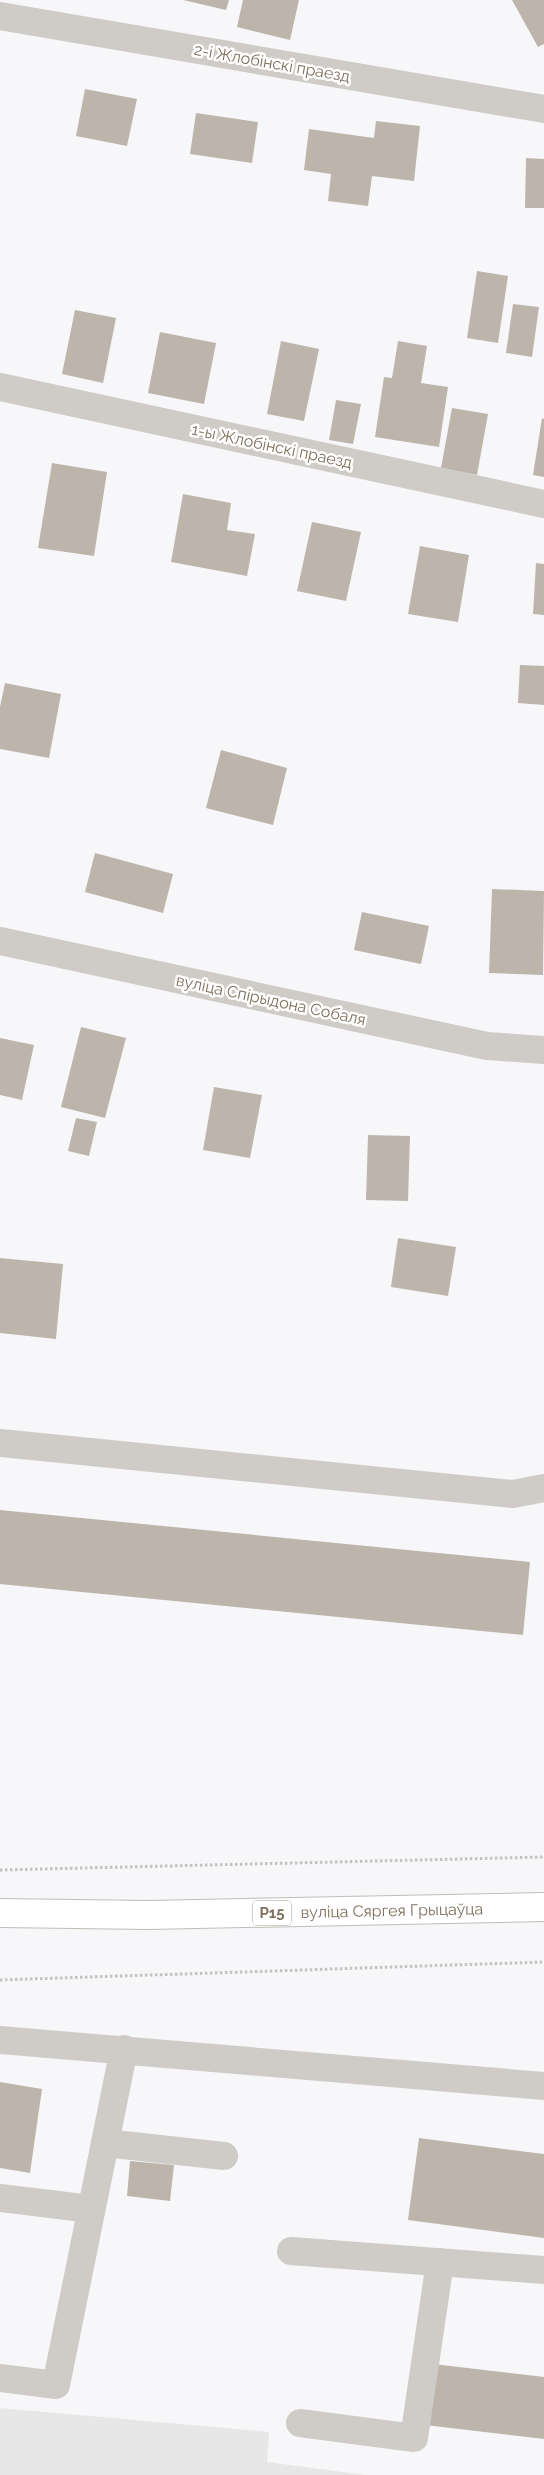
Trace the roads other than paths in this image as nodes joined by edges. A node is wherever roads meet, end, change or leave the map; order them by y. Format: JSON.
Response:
{"nodes":[{"id":1,"x":0,"y":16,"type":"edge"},
{"id":2,"x":544,"y":109,"type":"edge"},
{"id":3,"x":0,"y":387,"type":"edge"},
{"id":4,"x":544,"y":504,"type":"edge"},
{"id":5,"x":0,"y":941,"type":"edge"},
{"id":6,"x":544,"y":1050,"type":"edge"},
{"id":7,"x":0,"y":1444,"type":"edge"},
{"id":8,"x":544,"y":1488,"type":"edge"},
{"id":9,"x":544,"y":1907,"type":"edge"},
{"id":10,"x":0,"y":1913,"type":"edge"},
{"id":11,"x":0,"y":2040,"type":"edge"},
{"id":12,"x":124,"y":2049,"type":"junction"},
{"id":13,"x":544,"y":2086,"type":"edge"},
{"id":14,"x":105,"y":2143,"type":"junction"},
{"id":15,"x":224,"y":2156,"type":"dead end"},
{"id":16,"x":0,"y":2198,"type":"edge"},
{"id":17,"x":91,"y":2209,"type":"junction"},
{"id":18,"x":291,"y":2251,"type":"dead end"},
{"id":19,"x":440,"y":2262,"type":"junction"},
{"id":20,"x":544,"y":2270,"type":"edge"},
{"id":21,"x":0,"y":2378,"type":"edge"},
{"id":22,"x":300,"y":2423,"type":"dead end"}],
"edges":[{"from":1,"to":2,"type":"street","name":"2-і Жлобінскі праезд"},
{"from":3,"to":4,"type":"street","name":"1-ы Жлобінскі праезд"},
{"from":5,"to":6,"type":"street","name":"вуліца Спірыдона Собаля"},
{"from":7,"to":8,"type":"street"},
{"from":9,"to":10,"type":"main road","name":"вуліца Сяргея Грыцаўца","number":"Р15"},
{"from":11,"to":12,"type":"street"},
{"from":12,"to":13,"type":"street"},
{"from":12,"to":14,"type":"street"},
{"from":14,"to":15,"type":"street"},
{"from":14,"to":17,"type":"street"},
{"from":16,"to":17,"type":"street"},
{"from":17,"to":21,"type":"street"},
{"from":18,"to":19,"type":"street"},
{"from":19,"to":20,"type":"street"},
{"from":19,"to":22,"type":"street"}]}
